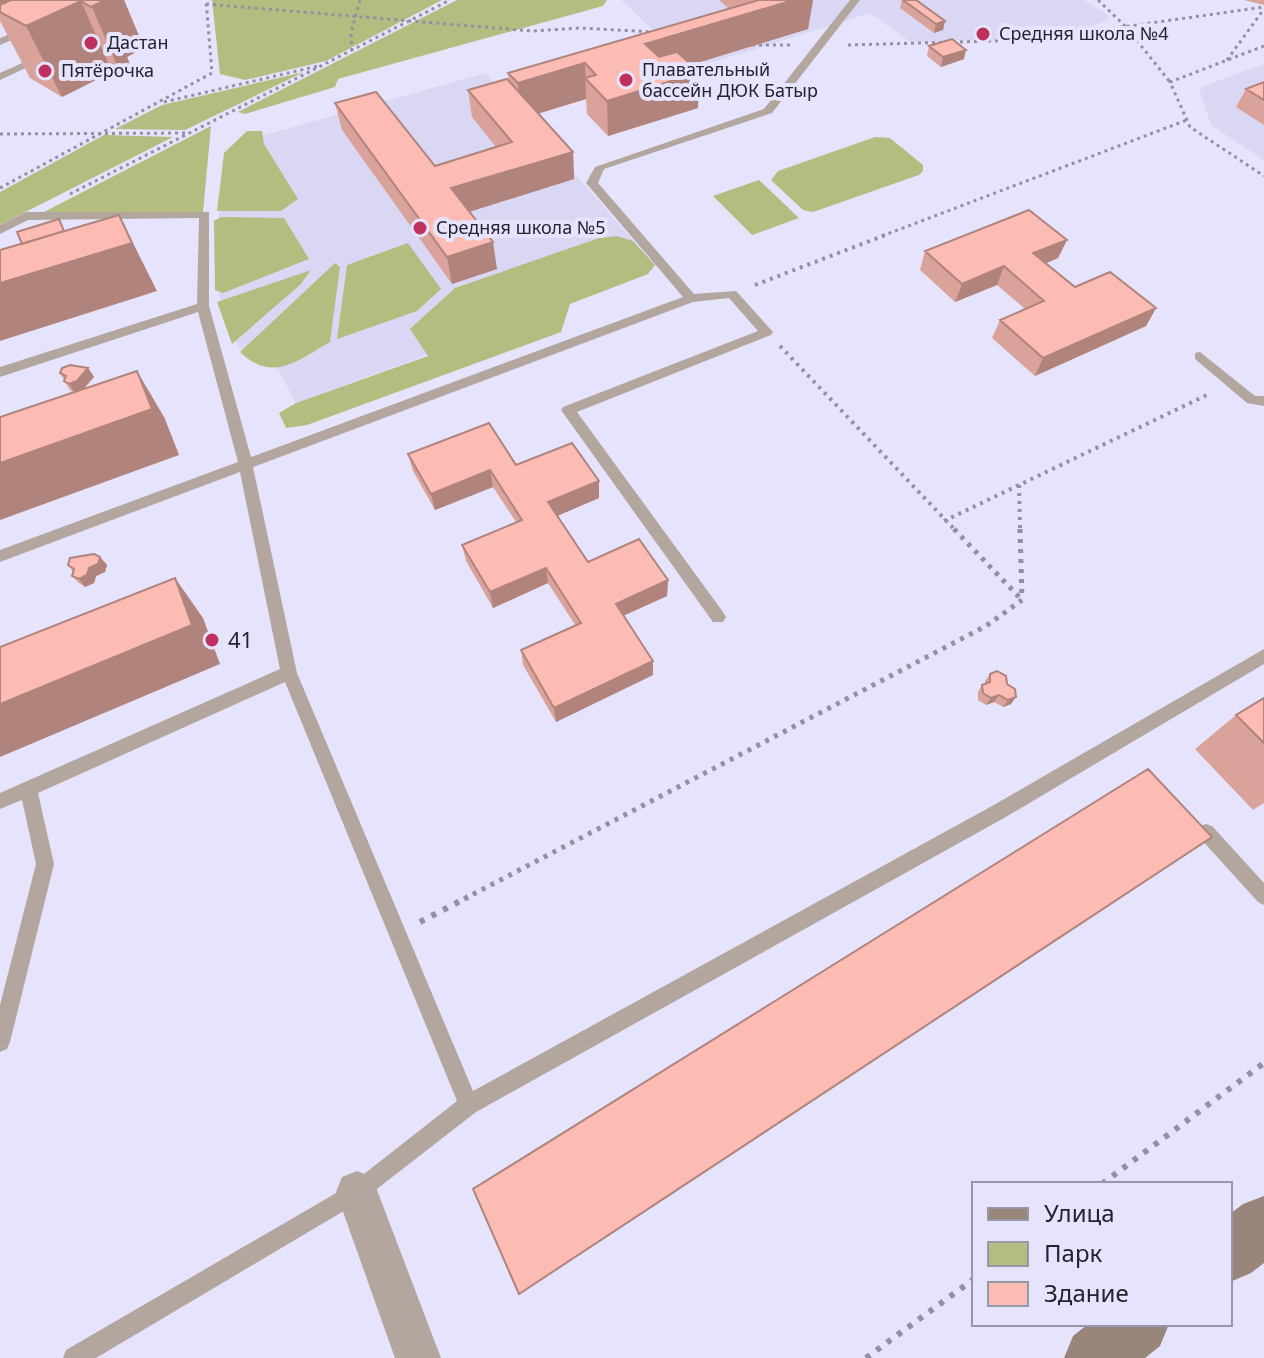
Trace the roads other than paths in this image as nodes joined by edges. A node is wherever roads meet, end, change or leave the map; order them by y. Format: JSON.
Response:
{"nodes":[{"id":1,"x":855,"y":0,"type":"edge"},
{"id":2,"x":43,"y":23,"type":"dead end"},
{"id":3,"x":0,"y":42,"type":"edge"},
{"id":4,"x":43,"y":56,"type":"edge"},
{"id":5,"x":0,"y":77,"type":"edge"},
{"id":6,"x":0,"y":230,"type":"edge"},
{"id":7,"x":691,"y":298,"type":"junction"},
{"id":8,"x":203,"y":306,"type":"junction"},
{"id":9,"x":1200,"y":356,"type":"dead end"},
{"id":10,"x":0,"y":372,"type":"edge"},
{"id":11,"x":1264,"y":401,"type":"edge"},
{"id":12,"x":246,"y":465,"type":"junction"},
{"id":13,"x":0,"y":556,"type":"edge"},
{"id":14,"x":718,"y":617,"type":"dead end"},
{"id":15,"x":1264,"y":656,"type":"edge"},
{"id":16,"x":289,"y":673,"type":"junction"},
{"id":17,"x":28,"y":788,"type":"junction"},
{"id":18,"x":0,"y":801,"type":"edge"},
{"id":19,"x":1206,"y":832,"type":"edge"},
{"id":20,"x":1264,"y":896,"type":"edge"},
{"id":21,"x":3,"y":1021,"type":"edge"},
{"id":22,"x":0,"y":1042,"type":"edge"},
{"id":23,"x":469,"y":1105,"type":"junction"},
{"id":24,"x":357,"y":1192,"type":"junction"},
{"id":25,"x":1264,"y":1225,"type":"edge"},
{"id":26,"x":1232,"y":1250,"type":"edge"},
{"id":27,"x":1135,"y":1326,"type":"edge"},
{"id":28,"x":74,"y":1358,"type":"edge"},
{"id":29,"x":418,"y":1358,"type":"edge"},
{"id":30,"x":1095,"y":1358,"type":"edge"}],
"edges":[{"from":1,"to":7,"type":"lane"},
{"from":2,"to":3,"type":"lane"},
{"from":4,"to":5,"type":"lane"},
{"from":6,"to":8,"type":"lane"},
{"from":7,"to":12,"type":"lane"},
{"from":7,"to":14,"type":"lane"},
{"from":8,"to":10,"type":"lane"},
{"from":8,"to":12,"type":"lane"},
{"from":9,"to":11,"type":"lane"},
{"from":12,"to":13,"type":"lane"},
{"from":12,"to":16,"type":"lane"},
{"from":15,"to":23,"type":"lane"},
{"from":16,"to":17,"type":"lane"},
{"from":16,"to":23,"type":"lane"},
{"from":17,"to":18,"type":"lane"},
{"from":17,"to":21,"type":"lane"},
{"from":19,"to":20,"type":"lane"},
{"from":21,"to":22,"type":"lane"},
{"from":23,"to":24,"type":"lane"},
{"from":24,"to":28,"type":"lane"},
{"from":24,"to":29,"type":"street"},
{"from":25,"to":26,"type":"street"},
{"from":27,"to":30,"type":"street"}]}
